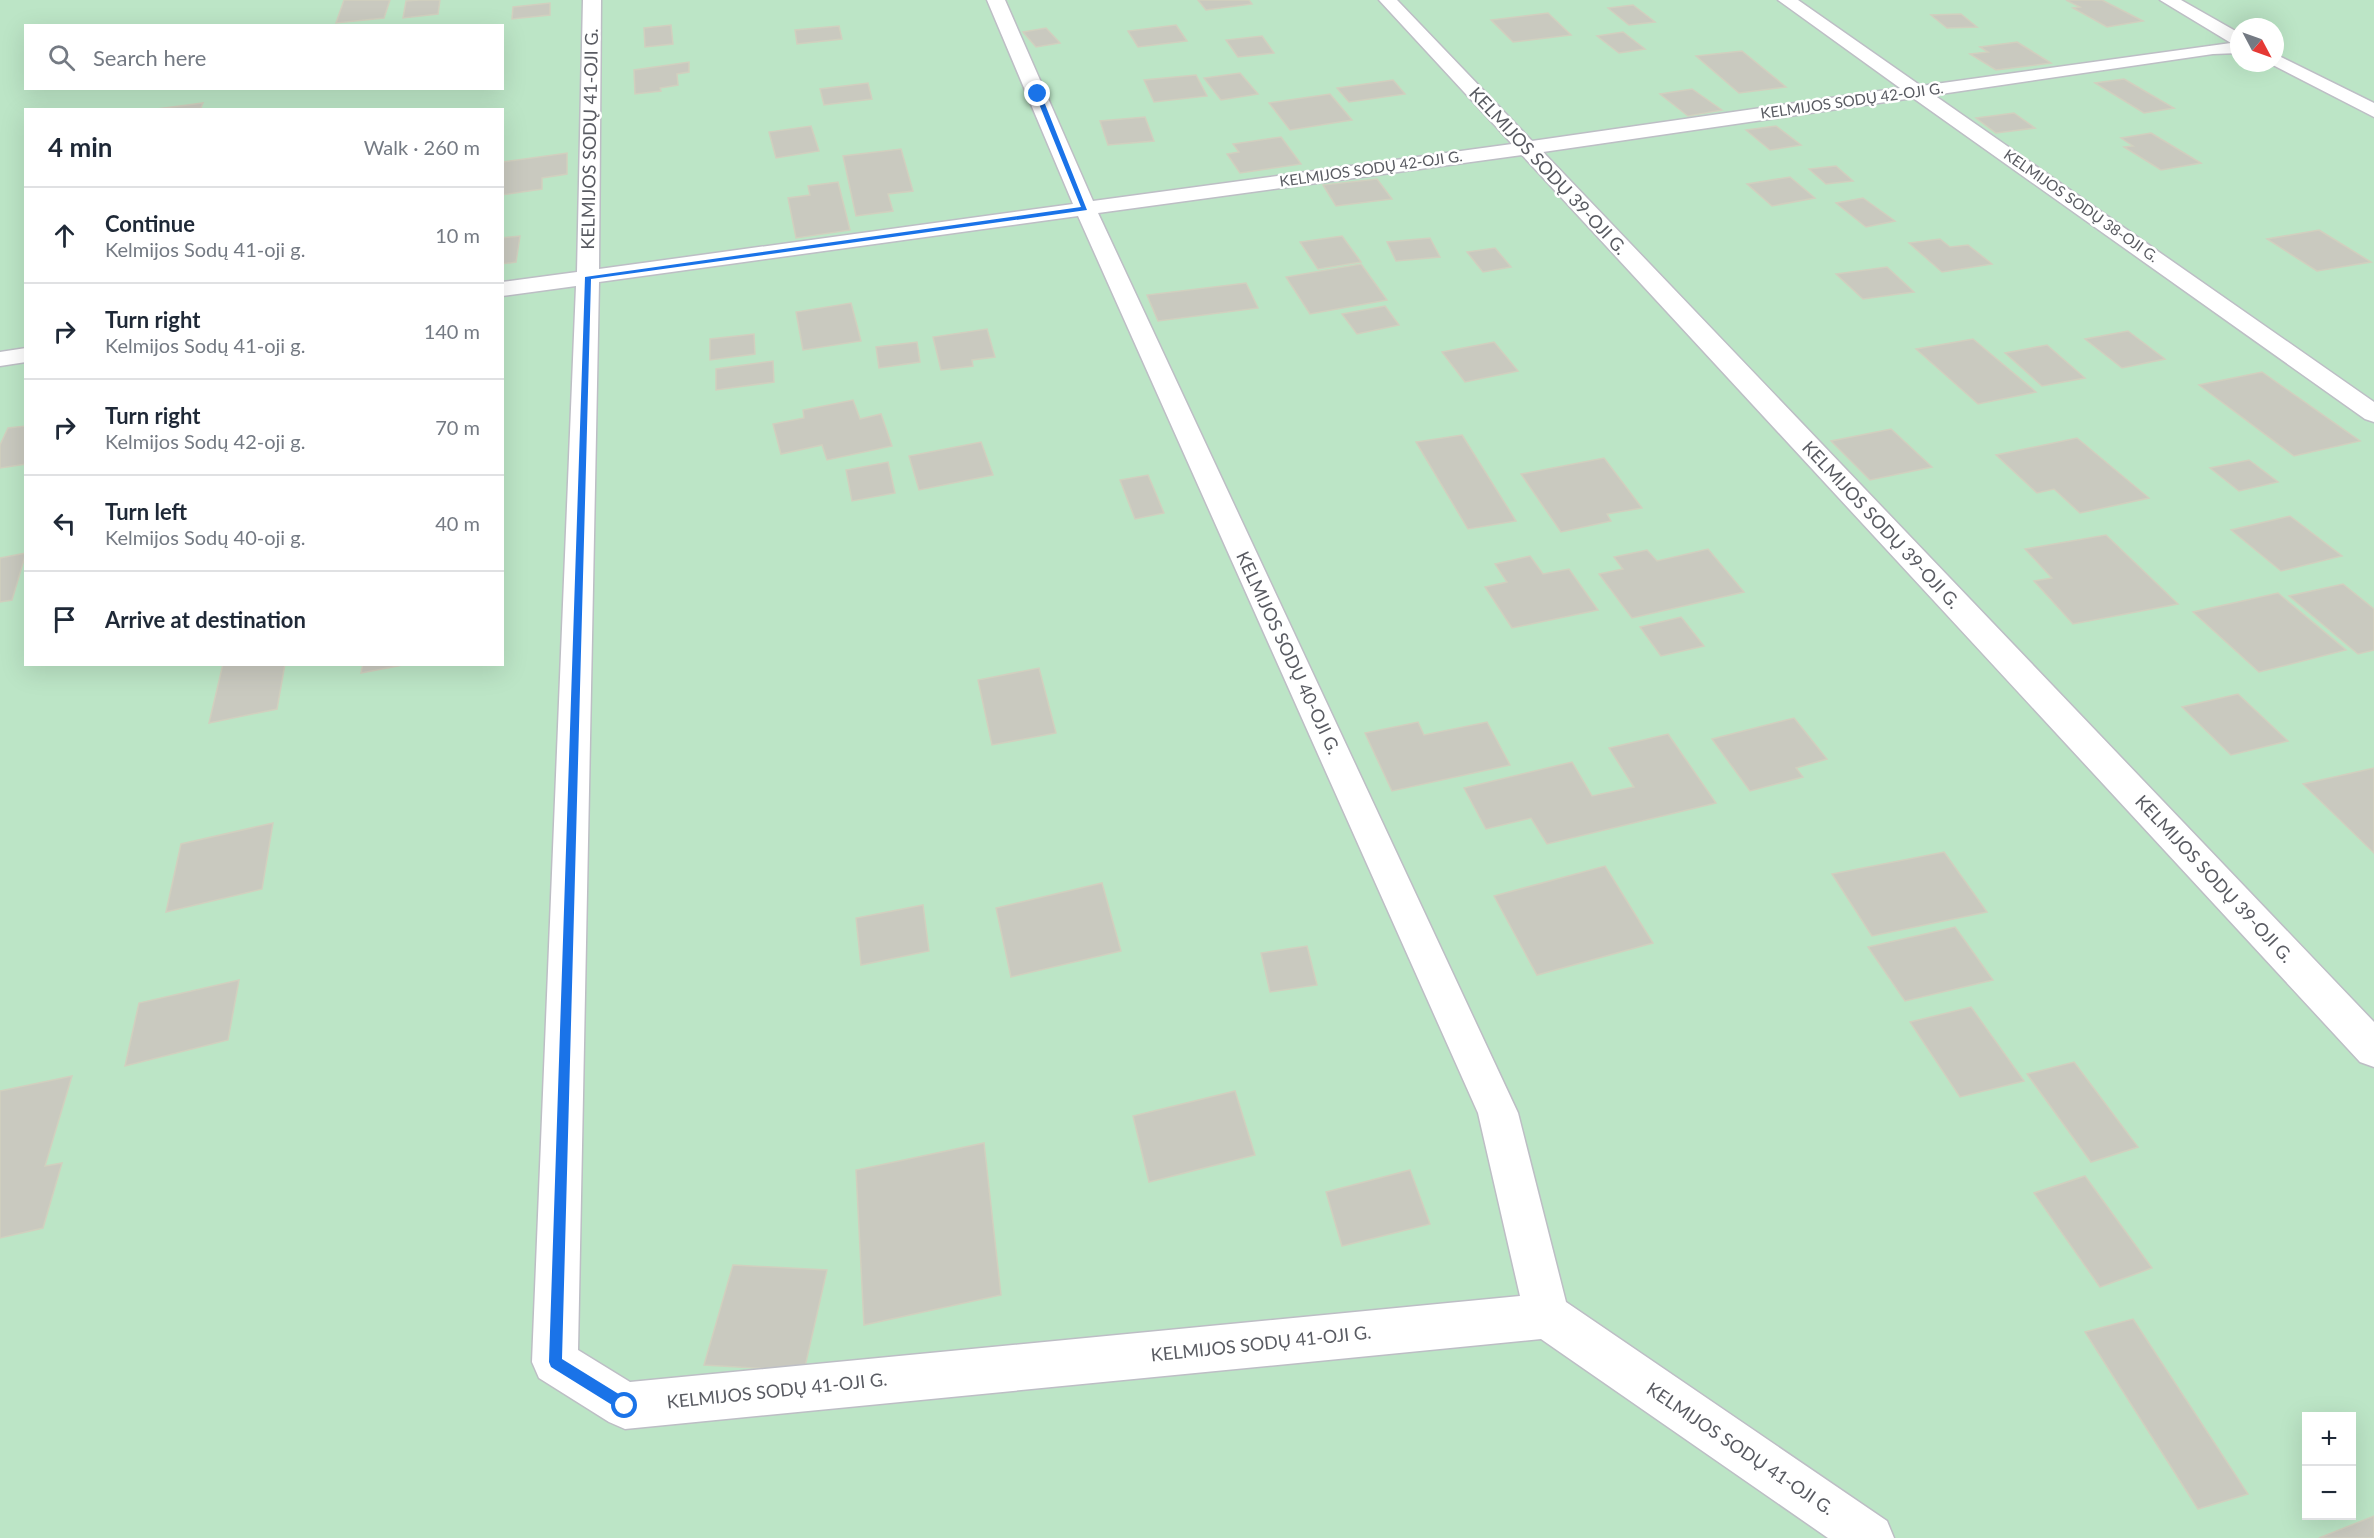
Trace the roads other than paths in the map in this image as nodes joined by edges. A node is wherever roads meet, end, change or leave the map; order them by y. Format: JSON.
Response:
{"nodes":[{"id":1,"x":592,"y":0,"type":"edge"},
{"id":2,"x":996,"y":0,"type":"edge"},
{"id":3,"x":1388,"y":0,"type":"edge"},
{"id":4,"x":1787,"y":0,"type":"edge"},
{"id":5,"x":2169,"y":0,"type":"edge"},
{"id":6,"x":2230,"y":35,"type":"edge"},
{"id":7,"x":2230,"y":48,"type":"edge"},
{"id":8,"x":2284,"y":64,"type":"edge"},
{"id":9,"x":1919,"y":92,"type":"junction"},
{"id":10,"x":2374,"y":111,"type":"edge"},
{"id":11,"x":1527,"y":148,"type":"junction"},
{"id":12,"x":1085,"y":208,"type":"junction"},
{"id":13,"x":588,"y":277,"type":"junction"},
{"id":14,"x":504,"y":289,"type":"edge"},
{"id":15,"x":24,"y":355,"type":"edge"},
{"id":16,"x":0,"y":359,"type":"edge"},
{"id":17,"x":2374,"y":414,"type":"edge"},
{"id":18,"x":2374,"y":1049,"type":"edge"},
{"id":19,"x":1547,"y":1316,"type":"junction"},
{"id":20,"x":1870,"y":1538,"type":"edge"}],
"edges":[{"from":1,"to":13,"type":"street","name":"KELMIJOS SODŲ 41-OJI G."},
{"from":2,"to":12,"type":"street","name":"KELMIJOS SODŲ 40-OJI G."},
{"from":3,"to":11,"type":"street","name":"KELMIJOS SODŲ 39-OJI G."},
{"from":4,"to":9,"type":"street","name":"KELMIJOS SODŲ 38-OJI G."},
{"from":5,"to":6,"type":"street"},
{"from":7,"to":9,"type":"street","name":"KELMIJOS SODŲ 42-OJI G."},
{"from":8,"to":10,"type":"street"},
{"from":9,"to":11,"type":"street","name":"KELMIJOS SODŲ 42-OJI G."},
{"from":9,"to":17,"type":"street","name":"KELMIJOS SODŲ 38-OJI G."},
{"from":11,"to":12,"type":"street","name":"KELMIJOS SODŲ 42-OJI G."},
{"from":11,"to":18,"type":"street","name":"KELMIJOS SODŲ 39-OJI G."},
{"from":12,"to":13,"type":"street","name":"KELMIJOS SODŲ 42-OJI G."},
{"from":12,"to":19,"type":"street","name":"KELMIJOS SODŲ 40-OJI G."},
{"from":13,"to":14,"type":"street","name":"KELMIJOS SODŲ 42-OJI G."},
{"from":13,"to":19,"type":"street","name":"KELMIJOS SODŲ 41-OJI G."},
{"from":15,"to":16,"type":"street"},
{"from":19,"to":20,"type":"street","name":"KELMIJOS SODŲ 41-OJI G."}]}
